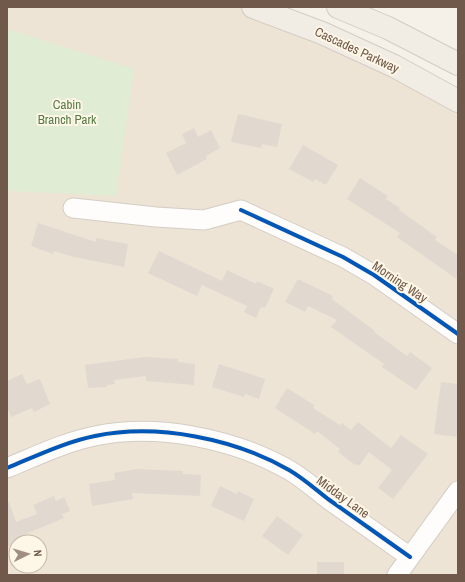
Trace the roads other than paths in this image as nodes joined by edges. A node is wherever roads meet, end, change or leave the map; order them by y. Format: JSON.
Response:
{"nodes":[{"id":1,"x":253,"y":7,"type":"edge"},
{"id":2,"x":338,"y":7,"type":"edge"},
{"id":3,"x":458,"y":64,"type":"edge"},
{"id":4,"x":458,"y":101,"type":"edge"},
{"id":5,"x":73,"y":208,"type":"dead end"},
{"id":6,"x":458,"y":334,"type":"edge"},
{"id":7,"x":7,"y":468,"type":"edge"},
{"id":8,"x":458,"y":491,"type":"edge"},
{"id":9,"x":410,"y":557,"type":"junction"},
{"id":10,"x":397,"y":575,"type":"edge"}],
"edges":[{"from":1,"to":4,"type":"main road","name":"Cascades Parkway"},
{"from":2,"to":3,"type":"main road"},
{"from":5,"to":6,"type":"street","name":"Morning Way"},
{"from":7,"to":9,"type":"street","name":"Midday Lane"},
{"from":8,"to":9,"type":"street"},
{"from":9,"to":10,"type":"street"}]}
